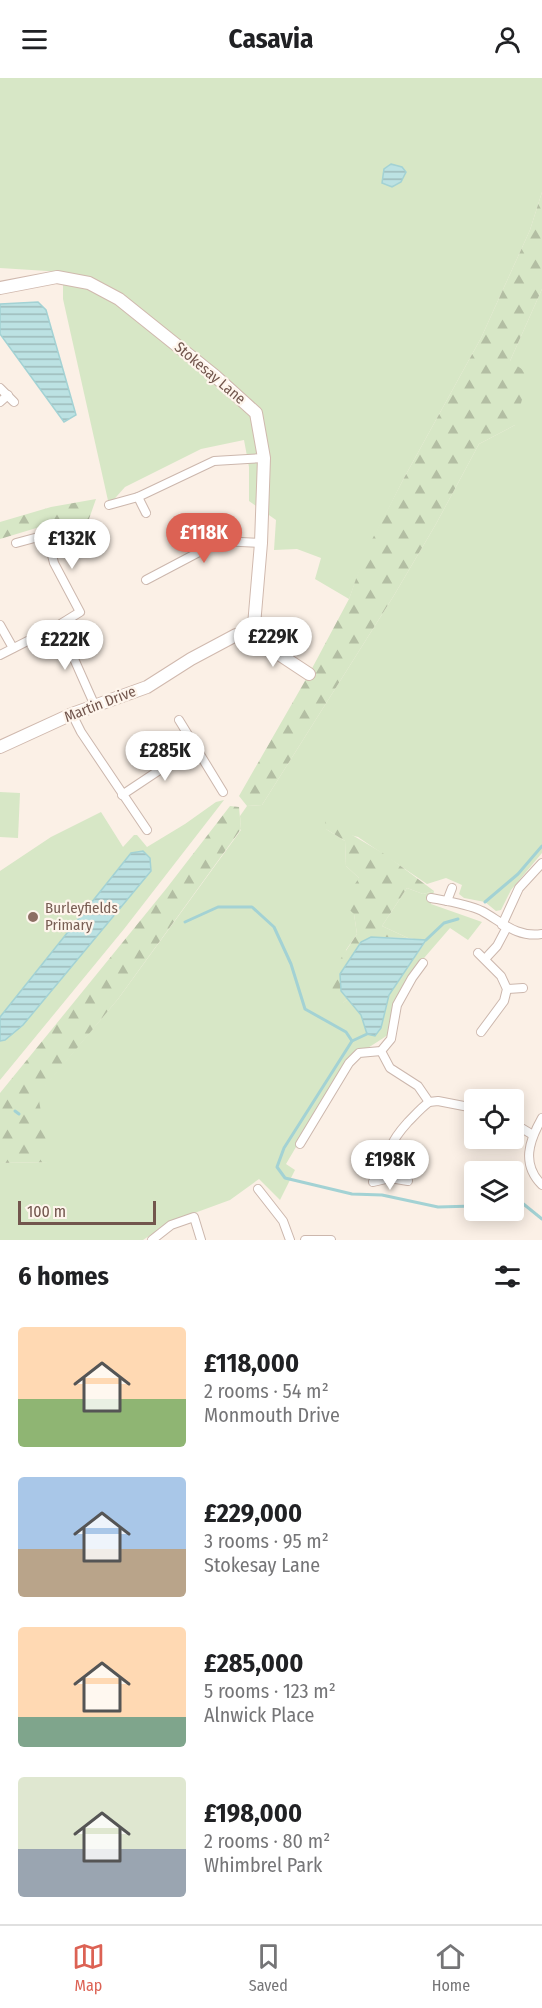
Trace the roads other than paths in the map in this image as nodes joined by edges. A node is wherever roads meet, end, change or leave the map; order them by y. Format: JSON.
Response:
{"nodes":[{"id":1,"x":0,"y":288,"type":"edge"},
{"id":2,"x":0,"y":388,"type":"edge"},
{"id":3,"x":0,"y":402,"type":"edge"},
{"id":4,"x":264,"y":458,"type":"junction"},
{"id":5,"x":138,"y":497,"type":"junction"},
{"id":6,"x":109,"y":505,"type":"dead end"},
{"id":7,"x":146,"y":513,"type":"dead end"},
{"id":8,"x":68,"y":529,"type":"dead end"},
{"id":9,"x":47,"y":535,"type":"junction"},
{"id":10,"x":16,"y":543,"type":"dead end"},
{"id":11,"x":261,"y":543,"type":"junction"},
{"id":12,"x":146,"y":580,"type":"dead end"},
{"id":13,"x":0,"y":625,"type":"edge"},
{"id":14,"x":59,"y":625,"type":"junction"},
{"id":15,"x":253,"y":637,"type":"junction"},
{"id":16,"x":13,"y":648,"type":"junction"},
{"id":17,"x":0,"y":655,"type":"edge"},
{"id":18,"x":309,"y":674,"type":"dead end"},
{"id":19,"x":95,"y":706,"type":"junction"},
{"id":20,"x":72,"y":714,"type":"junction"},
{"id":21,"x":179,"y":720,"type":"dead end"},
{"id":22,"x":0,"y":747,"type":"edge"},
{"id":23,"x":194,"y":747,"type":"junction"},
{"id":24,"x":223,"y":792,"type":"dead end"},
{"id":25,"x":122,"y":795,"type":"junction"},
{"id":26,"x":147,"y":830,"type":"dead end"},
{"id":27,"x":542,"y":862,"type":"edge"},
{"id":28,"x":452,"y":888,"type":"dead end"},
{"id":29,"x":431,"y":898,"type":"dead end"},
{"id":30,"x":447,"y":901,"type":"junction"},
{"id":31,"x":504,"y":926,"type":"junction"},
{"id":32,"x":542,"y":934,"type":"edge"},
{"id":33,"x":423,"y":963,"type":"dead end"},
{"id":34,"x":523,"y":988,"type":"dead end"},
{"id":35,"x":507,"y":989,"type":"junction"},
{"id":36,"x":481,"y":1032,"type":"dead end"},
{"id":37,"x":381,"y":1051,"type":"junction"},
{"id":38,"x":429,"y":1102,"type":"junction"},
{"id":39,"x":464,"y":1106,"type":"edge"},
{"id":40,"x":542,"y":1118,"type":"edge"},
{"id":41,"x":524,"y":1130,"type":"edge"},
{"id":42,"x":533,"y":1135,"type":"junction"},
{"id":43,"x":300,"y":1144,"type":"dead end"},
{"id":44,"x":390,"y":1178,"type":"junction"},
{"id":45,"x":408,"y":1180,"type":"dead end"},
{"id":46,"x":373,"y":1182,"type":"dead end"},
{"id":47,"x":542,"y":1185,"type":"edge"},
{"id":48,"x":258,"y":1189,"type":"dead end"},
{"id":49,"x":152,"y":1240,"type":"edge"},
{"id":50,"x":201,"y":1240,"type":"edge"},
{"id":51,"x":290,"y":1240,"type":"edge"},
{"id":52,"x":305,"y":1240,"type":"edge"},
{"id":53,"x":331,"y":1240,"type":"edge"}],
"edges":[{"from":1,"to":4,"type":"street","name":"Stokesay Lane"},
{"from":2,"to":3,"type":"street"},
{"from":4,"to":5,"type":"street"},
{"from":4,"to":11,"type":"street","name":"Stokesay Lane"},
{"from":5,"to":6,"type":"street"},
{"from":5,"to":7,"type":"street"},
{"from":8,"to":9,"type":"street"},
{"from":9,"to":10,"type":"street"},
{"from":9,"to":14,"type":"street"},
{"from":11,"to":12,"type":"street"},
{"from":11,"to":15,"type":"street","name":"Stokesay Lane"},
{"from":13,"to":16,"type":"street"},
{"from":14,"to":16,"type":"street"},
{"from":14,"to":19,"type":"street"},
{"from":15,"to":18,"type":"street"},
{"from":15,"to":19,"type":"street","name":"Martin Drive"},
{"from":16,"to":17,"type":"street"},
{"from":19,"to":20,"type":"street","name":"Martin Drive"},
{"from":20,"to":22,"type":"street","name":"Martin Drive"},
{"from":20,"to":25,"type":"street"},
{"from":21,"to":23,"type":"street"},
{"from":23,"to":24,"type":"street"},
{"from":23,"to":25,"type":"street"},
{"from":25,"to":26,"type":"street"},
{"from":27,"to":31,"type":"street"},
{"from":28,"to":30,"type":"street"},
{"from":29,"to":30,"type":"street"},
{"from":30,"to":31,"type":"street"},
{"from":31,"to":32,"type":"street"},
{"from":31,"to":35,"type":"street"},
{"from":33,"to":37,"type":"street"},
{"from":34,"to":35,"type":"street"},
{"from":35,"to":36,"type":"street"},
{"from":37,"to":38,"type":"street"},
{"from":37,"to":43,"type":"street"},
{"from":38,"to":39,"type":"street"},
{"from":38,"to":44,"type":"street"},
{"from":40,"to":42,"type":"street"},
{"from":41,"to":42,"type":"street"},
{"from":42,"to":47,"type":"street"},
{"from":44,"to":45,"type":"street"},
{"from":44,"to":46,"type":"street"},
{"from":48,"to":51,"type":"street"},
{"from":49,"to":50,"type":"street"},
{"from":52,"to":53,"type":"street"}]}
